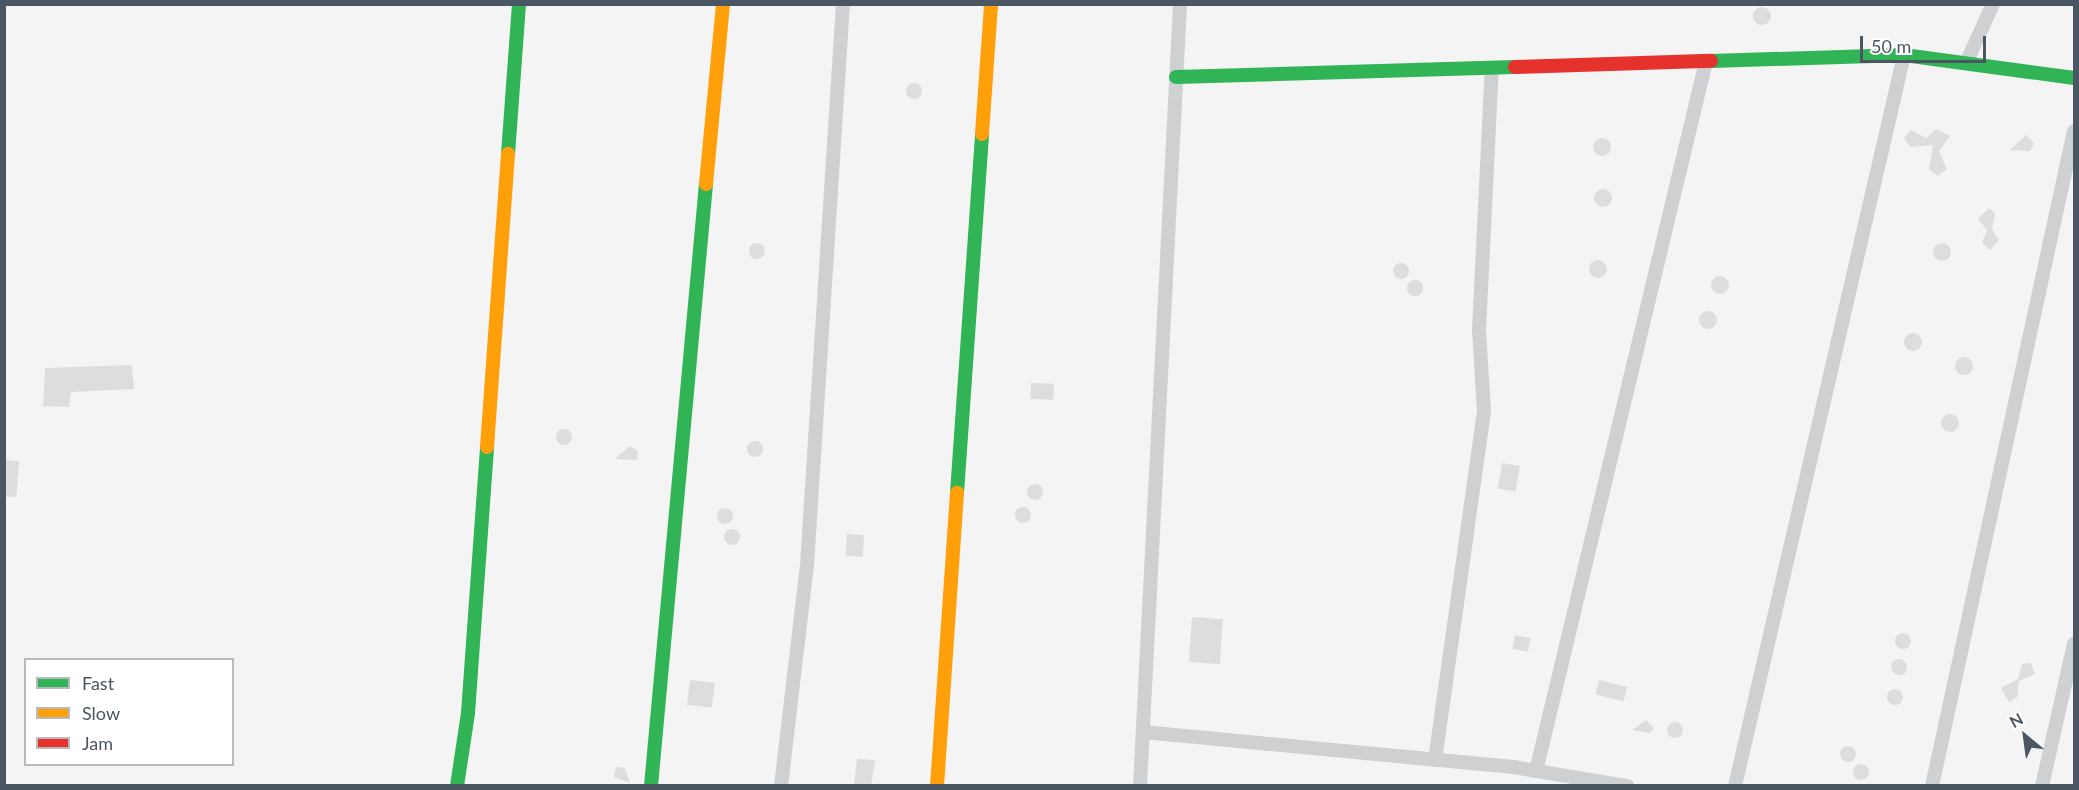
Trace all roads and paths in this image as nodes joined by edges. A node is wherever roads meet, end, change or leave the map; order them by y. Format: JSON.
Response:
{"nodes":[{"id":1,"x":519,"y":4,"type":"edge"},
{"id":2,"x":723,"y":4,"type":"edge"},
{"id":3,"x":843,"y":4,"type":"edge"},
{"id":4,"x":991,"y":4,"type":"edge"},
{"id":5,"x":1180,"y":4,"type":"edge"},
{"id":6,"x":1993,"y":4,"type":"edge"},
{"id":7,"x":1904,"y":55,"type":"junction"},
{"id":8,"x":1706,"y":61,"type":"junction"},
{"id":9,"x":1966,"y":63,"type":"junction"},
{"id":10,"x":1492,"y":68,"type":"junction"},
{"id":11,"x":1176,"y":78,"type":"junction"},
{"id":12,"x":2074,"y":78,"type":"edge"},
{"id":13,"x":2074,"y":131,"type":"edge"},
{"id":14,"x":2074,"y":644,"type":"edge"},
{"id":15,"x":1143,"y":732,"type":"junction"},
{"id":16,"x":1435,"y":760,"type":"junction"},
{"id":17,"x":1545,"y":777,"type":"edge"},
{"id":18,"x":457,"y":786,"type":"edge"},
{"id":19,"x":651,"y":786,"type":"edge"},
{"id":20,"x":782,"y":786,"type":"edge"},
{"id":21,"x":936,"y":786,"type":"edge"},
{"id":22,"x":1140,"y":786,"type":"edge"},
{"id":23,"x":1627,"y":786,"type":"edge"},
{"id":24,"x":1735,"y":786,"type":"edge"},
{"id":25,"x":1932,"y":786,"type":"edge"},
{"id":26,"x":2042,"y":786,"type":"edge"}],
"edges":[{"from":1,"to":18,"type":"street"},
{"from":2,"to":19,"type":"street"},
{"from":3,"to":20,"type":"street"},
{"from":4,"to":21,"type":"street"},
{"from":5,"to":11,"type":"street"},
{"from":6,"to":9,"type":"street"},
{"from":7,"to":8,"type":"street"},
{"from":7,"to":9,"type":"street"},
{"from":7,"to":24,"type":"street"},
{"from":8,"to":10,"type":"street"},
{"from":8,"to":17,"type":"street"},
{"from":9,"to":12,"type":"street"},
{"from":10,"to":11,"type":"street"},
{"from":10,"to":16,"type":"street"},
{"from":11,"to":15,"type":"street"},
{"from":13,"to":25,"type":"street"},
{"from":14,"to":26,"type":"street"},
{"from":15,"to":16,"type":"street"},
{"from":15,"to":22,"type":"street"},
{"from":16,"to":17,"type":"street"},
{"from":17,"to":23,"type":"street"}]}
